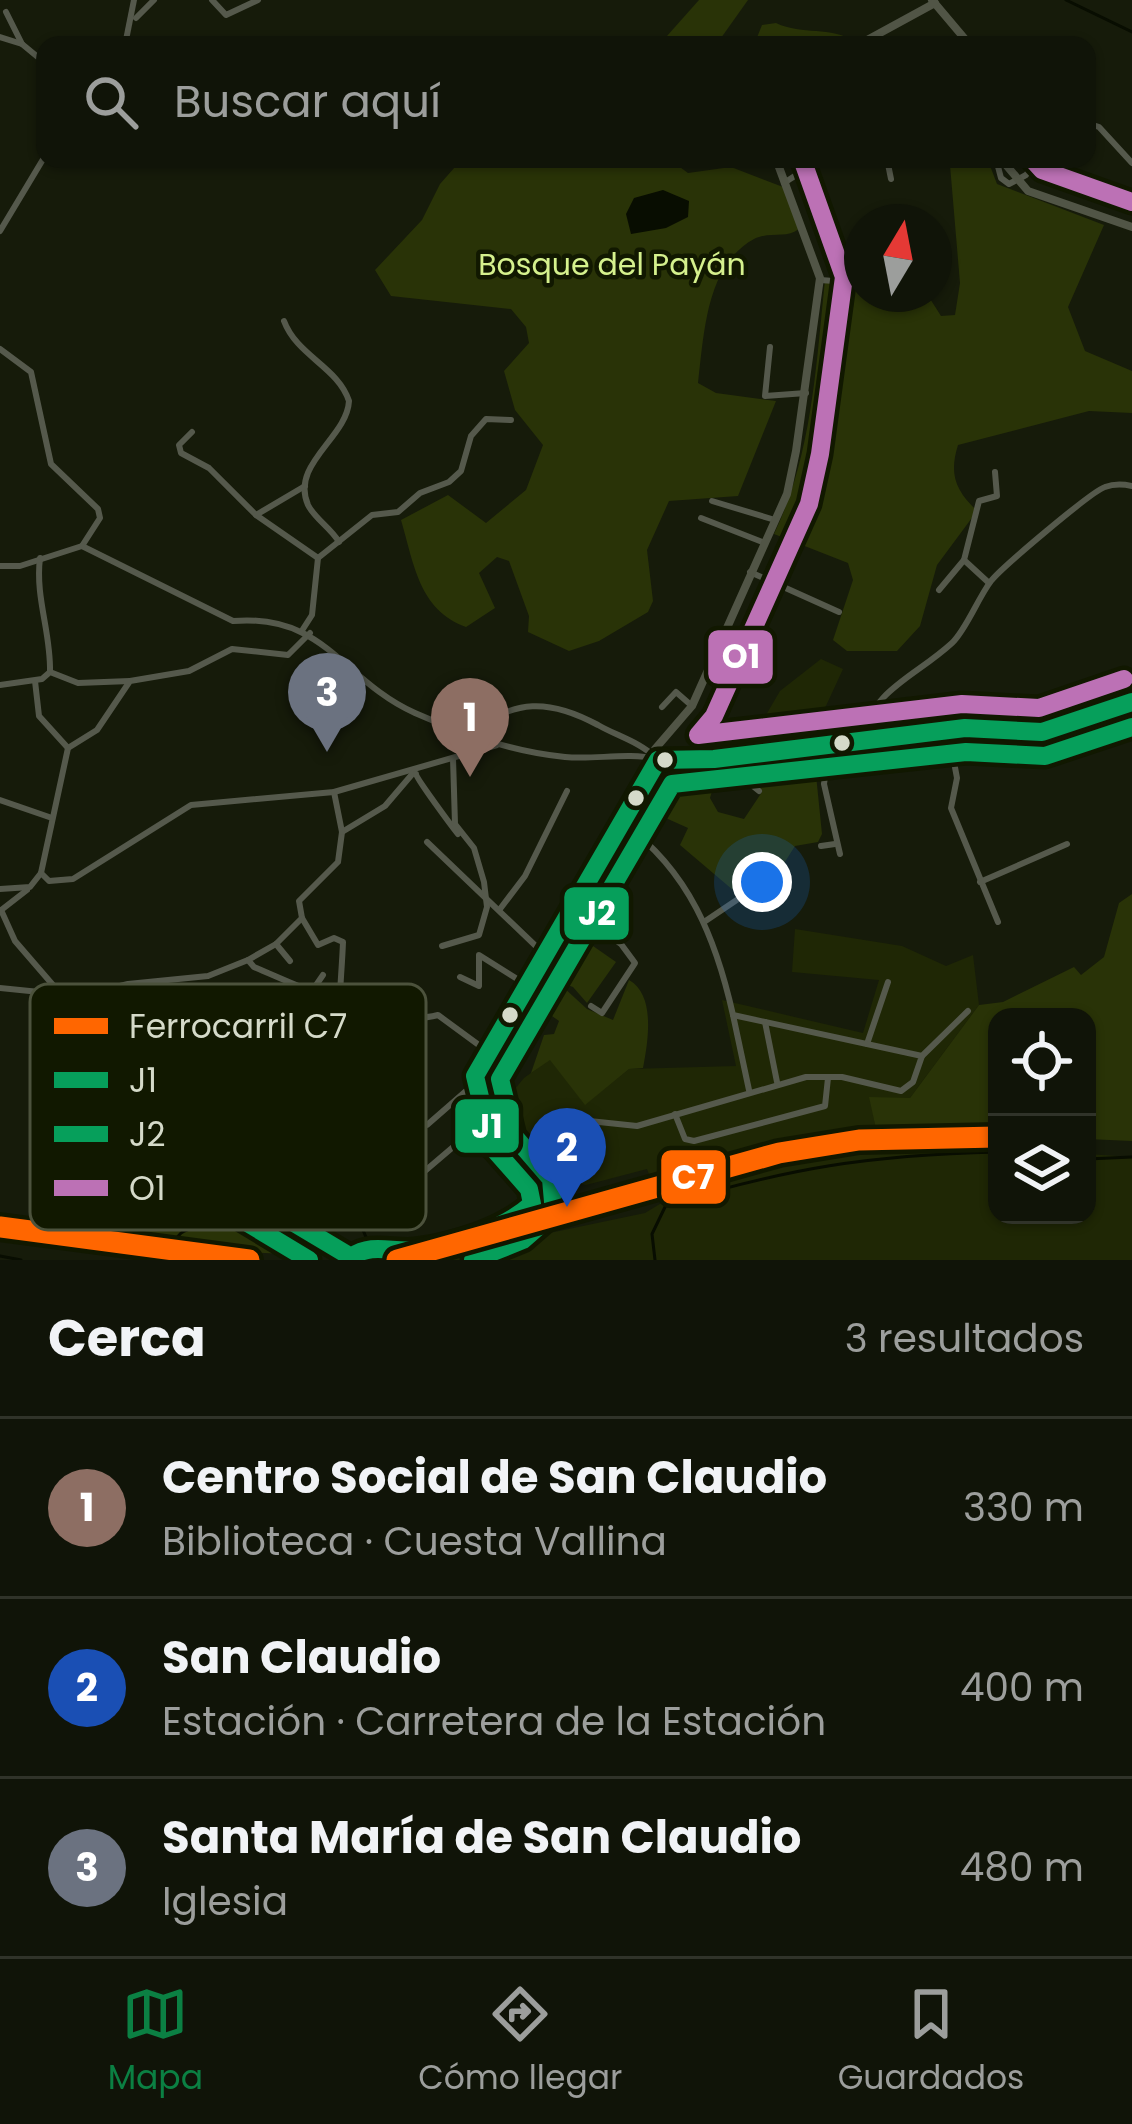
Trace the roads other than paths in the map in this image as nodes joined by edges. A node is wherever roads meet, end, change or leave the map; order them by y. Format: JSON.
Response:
{"nodes":[{"id":1,"x":134,"y":0,"type":"edge"},
{"id":2,"x":154,"y":0,"type":"edge"},
{"id":3,"x":212,"y":0,"type":"edge"},
{"id":4,"x":258,"y":0,"type":"edge"},
{"id":5,"x":933,"y":2,"type":"edge"},
{"id":6,"x":6,"y":12,"type":"dead end"},
{"id":7,"x":134,"y":21,"type":"junction"},
{"id":8,"x":128,"y":36,"type":"edge"},
{"id":9,"x":874,"y":36,"type":"edge"},
{"id":10,"x":962,"y":36,"type":"edge"},
{"id":11,"x":0,"y":37,"type":"edge"},
{"id":12,"x":22,"y":44,"type":"junction"},
{"id":13,"x":36,"y":56,"type":"edge"},
{"id":14,"x":1096,"y":126,"type":"edge"},
{"id":15,"x":1132,"y":163,"type":"edge"},
{"id":16,"x":37,"y":168,"type":"edge"},
{"id":17,"x":779,"y":168,"type":"edge"},
{"id":18,"x":807,"y":168,"type":"edge"},
{"id":19,"x":889,"y":168,"type":"edge"},
{"id":20,"x":1006,"y":168,"type":"edge"},
{"id":21,"x":1028,"y":168,"type":"edge"},
{"id":22,"x":891,"y":179,"type":"dead end"},
{"id":23,"x":1015,"y":180,"type":"junction"},
{"id":24,"x":784,"y":183,"type":"junction"},
{"id":25,"x":1132,"y":227,"type":"edge"},
{"id":26,"x":0,"y":231,"type":"edge"},
{"id":27,"x":820,"y":280,"type":"junction"},
{"id":28,"x":844,"y":282,"type":"edge"},
{"id":29,"x":284,"y":321,"type":"dead end"},
{"id":30,"x":770,"y":347,"type":"dead end"},
{"id":31,"x":0,"y":349,"type":"edge"},
{"id":32,"x":806,"y":393,"type":"junction"},
{"id":33,"x":511,"y":420,"type":"dead end"},
{"id":34,"x":192,"y":432,"type":"dead end"},
{"id":35,"x":995,"y":472,"type":"dead end"},
{"id":36,"x":305,"y":486,"type":"junction"},
{"id":37,"x":1132,"y":486,"type":"edge"},
{"id":38,"x":712,"y":501,"type":"dead end"},
{"id":39,"x":256,"y":514,"type":"junction"},
{"id":40,"x":701,"y":518,"type":"dead end"},
{"id":41,"x":775,"y":520,"type":"junction"},
{"id":42,"x":338,"y":542,"type":"junction"},
{"id":43,"x":765,"y":543,"type":"junction"},
{"id":44,"x":82,"y":546,"type":"junction"},
{"id":45,"x":40,"y":556,"type":"junction"},
{"id":46,"x":318,"y":558,"type":"junction"},
{"id":47,"x":964,"y":560,"type":"junction"},
{"id":48,"x":0,"y":566,"type":"edge"},
{"id":49,"x":750,"y":572,"type":"junction"},
{"id":50,"x":989,"y":584,"type":"junction"},
{"id":51,"x":939,"y":590,"type":"dead end"},
{"id":52,"x":839,"y":612,"type":"dead end"},
{"id":53,"x":307,"y":631,"type":"junction"},
{"id":54,"x":50,"y":672,"type":"junction"},
{"id":55,"x":34,"y":681,"type":"junction"},
{"id":56,"x":130,"y":681,"type":"junction"},
{"id":57,"x":0,"y":685,"type":"edge"},
{"id":58,"x":1132,"y":702,"type":"edge"},
{"id":59,"x":662,"y":706,"type":"dead end"},
{"id":60,"x":692,"y":706,"type":"junction"},
{"id":61,"x":948,"y":730,"type":"junction"},
{"id":62,"x":468,"y":735,"type":"junction"},
{"id":63,"x":897,"y":736,"type":"junction"},
{"id":64,"x":857,"y":740,"type":"junction"},
{"id":65,"x":497,"y":745,"type":"junction"},
{"id":66,"x":813,"y":747,"type":"junction"},
{"id":67,"x":68,"y":748,"type":"junction"},
{"id":68,"x":900,"y":754,"type":"dead end"},
{"id":69,"x":453,"y":758,"type":"junction"},
{"id":70,"x":658,"y":759,"type":"junction"},
{"id":71,"x":714,"y":759,"type":"junction"},
{"id":72,"x":827,"y":761,"type":"junction"},
{"id":73,"x":417,"y":769,"type":"junction"},
{"id":74,"x":567,"y":791,"type":"dead end"},
{"id":75,"x":759,"y":791,"type":"dead end"},
{"id":76,"x":334,"y":792,"type":"junction"},
{"id":77,"x":0,"y":800,"type":"edge"},
{"id":78,"x":52,"y":818,"type":"junction"},
{"id":79,"x":624,"y":824,"type":"junction"},
{"id":80,"x":342,"y":832,"type":"junction"},
{"id":81,"x":460,"y":836,"type":"junction"},
{"id":82,"x":427,"y":842,"type":"dead end"},
{"id":83,"x":835,"y":844,"type":"junction"},
{"id":84,"x":1067,"y":844,"type":"dead end"},
{"id":85,"x":821,"y":846,"type":"dead end"},
{"id":86,"x":840,"y":854,"type":"dead end"},
{"id":87,"x":478,"y":862,"type":"junction"},
{"id":88,"x":780,"y":871,"type":"dead end"},
{"id":89,"x":41,"y":873,"type":"junction"},
{"id":90,"x":463,"y":874,"type":"junction"},
{"id":91,"x":483,"y":878,"type":"junction"},
{"id":92,"x":472,"y":881,"type":"junction"},
{"id":93,"x":980,"y":882,"type":"junction"},
{"id":94,"x":29,"y":887,"type":"junction"},
{"id":95,"x":0,"y":889,"type":"edge"},
{"id":96,"x":485,"y":896,"type":"junction"},
{"id":97,"x":571,"y":908,"type":"junction"},
{"id":98,"x":500,"y":909,"type":"junction"},
{"id":99,"x":0,"y":910,"type":"edge"},
{"id":100,"x":302,"y":918,"type":"junction"},
{"id":101,"x":704,"y":922,"type":"junction"},
{"id":102,"x":998,"y":922,"type":"dead end"},
{"id":103,"x":479,"y":935,"type":"junction"},
{"id":104,"x":276,"y":944,"type":"junction"},
{"id":105,"x":442,"y":946,"type":"dead end"},
{"id":106,"x":541,"y":950,"type":"junction"},
{"id":107,"x":479,"y":955,"type":"junction"},
{"id":108,"x":248,"y":960,"type":"junction"},
{"id":109,"x":290,"y":961,"type":"dead end"},
{"id":110,"x":323,"y":975,"type":"dead end"},
{"id":111,"x":460,"y":976,"type":"dead end"},
{"id":112,"x":522,"y":982,"type":"junction"},
{"id":113,"x":888,"y":982,"type":"dead end"},
{"id":114,"x":51,"y":984,"type":"edge"},
{"id":115,"x":128,"y":984,"type":"edge"},
{"id":116,"x":298,"y":984,"type":"edge"},
{"id":117,"x":317,"y":984,"type":"edge"},
{"id":118,"x":341,"y":984,"type":"edge"},
{"id":119,"x":0,"y":988,"type":"edge"},
{"id":120,"x":30,"y":990,"type":"edge"},
{"id":121,"x":591,"y":1006,"type":"dead end"},
{"id":122,"x":968,"y":1011,"type":"dead end"},
{"id":123,"x":733,"y":1015,"type":"junction"},
{"id":124,"x":426,"y":1018,"type":"edge"},
{"id":125,"x":765,"y":1022,"type":"junction"},
{"id":126,"x":867,"y":1044,"type":"junction"},
{"id":127,"x":487,"y":1051,"type":"junction"},
{"id":128,"x":922,"y":1056,"type":"junction"},
{"id":129,"x":828,"y":1077,"type":"junction"},
{"id":130,"x":777,"y":1082,"type":"junction"},
{"id":131,"x":473,"y":1084,"type":"junction"},
{"id":132,"x":749,"y":1090,"type":"junction"},
{"id":133,"x":675,"y":1114,"type":"junction"},
{"id":134,"x":426,"y":1125,"type":"edge"},
{"id":135,"x":487,"y":1132,"type":"junction"},
{"id":136,"x":426,"y":1170,"type":"edge"},
{"id":137,"x":514,"y":1171,"type":"junction"},
{"id":138,"x":306,"y":1230,"type":"edge"},
{"id":139,"x":351,"y":1258,"type":"edge"}],
"edges":[{"from":1,"to":7,"type":"street"},
{"from":2,"to":7,"type":"street"},
{"from":3,"to":4,"type":"street"},
{"from":5,"to":9,"type":"street"},
{"from":5,"to":10,"type":"street"},
{"from":6,"to":12,"type":"street"},
{"from":7,"to":8,"type":"street"},
{"from":11,"to":12,"type":"street"},
{"from":12,"to":13,"type":"street"},
{"from":14,"to":15,"type":"street"},
{"from":16,"to":26,"type":"street"},
{"from":17,"to":24,"type":"street"},
{"from":18,"to":24,"type":"street"},
{"from":19,"to":22,"type":"street"},
{"from":20,"to":23,"type":"street"},
{"from":21,"to":23,"type":"street"},
{"from":23,"to":25,"type":"street"},
{"from":24,"to":27,"type":"street"},
{"from":27,"to":28,"type":"street"},
{"from":27,"to":32,"type":"street"},
{"from":29,"to":36,"type":"street"},
{"from":30,"to":32,"type":"street"},
{"from":31,"to":44,"type":"street"},
{"from":32,"to":41,"type":"street"},
{"from":33,"to":42,"type":"street"},
{"from":34,"to":39,"type":"street"},
{"from":35,"to":47,"type":"street"},
{"from":36,"to":39,"type":"street"},
{"from":36,"to":42,"type":"street"},
{"from":37,"to":50,"type":"street"},
{"from":38,"to":41,"type":"street"},
{"from":39,"to":46,"type":"street"},
{"from":40,"to":43,"type":"street"},
{"from":41,"to":43,"type":"street"},
{"from":42,"to":46,"type":"street"},
{"from":43,"to":49,"type":"street"},
{"from":44,"to":45,"type":"street"},
{"from":44,"to":53,"type":"street"},
{"from":45,"to":48,"type":"street"},
{"from":45,"to":54,"type":"street"},
{"from":46,"to":53,"type":"street"},
{"from":47,"to":50,"type":"street"},
{"from":47,"to":51,"type":"street"},
{"from":49,"to":52,"type":"street"},
{"from":49,"to":60,"type":"street"},
{"from":50,"to":64,"type":"street"},
{"from":53,"to":56,"type":"street"},
{"from":53,"to":62,"type":"street"},
{"from":54,"to":55,"type":"street"},
{"from":54,"to":56,"type":"street"},
{"from":55,"to":57,"type":"street"},
{"from":55,"to":67,"type":"street"},
{"from":56,"to":67,"type":"street"},
{"from":58,"to":61,"type":"street"},
{"from":59,"to":60,"type":"street"},
{"from":60,"to":70,"type":"street"},
{"from":61,"to":63,"type":"street"},
{"from":61,"to":93,"type":"street"},
{"from":62,"to":65,"type":"street"},
{"from":62,"to":70,"type":"street"},
{"from":63,"to":64,"type":"street"},
{"from":63,"to":68,"type":"street"},
{"from":64,"to":66,"type":"street"},
{"from":64,"to":72,"type":"street"},
{"from":65,"to":69,"type":"street"},
{"from":65,"to":70,"type":"street"},
{"from":66,"to":71,"type":"street"},
{"from":66,"to":72,"type":"street"},
{"from":67,"to":78,"type":"street"},
{"from":69,"to":73,"type":"street"},
{"from":69,"to":81,"type":"street"},
{"from":70,"to":71,"type":"street"},
{"from":70,"to":79,"type":"street"},
{"from":71,"to":75,"type":"street"},
{"from":72,"to":83,"type":"street"},
{"from":73,"to":76,"type":"street"},
{"from":73,"to":80,"type":"street"},
{"from":73,"to":81,"type":"street"},
{"from":74,"to":98,"type":"street"},
{"from":76,"to":80,"type":"street"},
{"from":76,"to":89,"type":"street"},
{"from":77,"to":78,"type":"street"},
{"from":78,"to":89,"type":"street"},
{"from":79,"to":97,"type":"street"},
{"from":79,"to":101,"type":"street"},
{"from":80,"to":100,"type":"street"},
{"from":81,"to":87,"type":"street"},
{"from":82,"to":90,"type":"street"},
{"from":83,"to":85,"type":"street"},
{"from":83,"to":86,"type":"street"},
{"from":84,"to":93,"type":"street"},
{"from":87,"to":90,"type":"street"},
{"from":87,"to":91,"type":"street"},
{"from":87,"to":92,"type":"street"},
{"from":88,"to":101,"type":"street"},
{"from":89,"to":94,"type":"street"},
{"from":90,"to":92,"type":"street"},
{"from":91,"to":92,"type":"street"},
{"from":91,"to":96,"type":"street"},
{"from":92,"to":96,"type":"street"},
{"from":93,"to":102,"type":"street"},
{"from":94,"to":95,"type":"street"},
{"from":94,"to":99,"type":"street"},
{"from":96,"to":98,"type":"street"},
{"from":96,"to":103,"type":"street"},
{"from":97,"to":106,"type":"street"},
{"from":97,"to":121,"type":"street"},
{"from":98,"to":106,"type":"street"},
{"from":99,"to":114,"type":"street"},
{"from":100,"to":104,"type":"street"},
{"from":100,"to":118,"type":"street"},
{"from":101,"to":123,"type":"street"},
{"from":103,"to":105,"type":"street"},
{"from":103,"to":107,"type":"street"},
{"from":104,"to":108,"type":"street"},
{"from":104,"to":109,"type":"street"},
{"from":106,"to":112,"type":"street"},
{"from":107,"to":111,"type":"street"},
{"from":107,"to":112,"type":"street"},
{"from":108,"to":115,"type":"street"},
{"from":108,"to":116,"type":"street"},
{"from":110,"to":117,"type":"street"},
{"from":112,"to":127,"type":"street"},
{"from":113,"to":126,"type":"street"},
{"from":119,"to":120,"type":"street"},
{"from":122,"to":128,"type":"street"},
{"from":123,"to":125,"type":"street"},
{"from":123,"to":132,"type":"street"},
{"from":124,"to":127,"type":"street"},
{"from":125,"to":126,"type":"street"},
{"from":125,"to":130,"type":"street"},
{"from":126,"to":128,"type":"street"},
{"from":127,"to":131,"type":"street"},
{"from":128,"to":129,"type":"street"},
{"from":129,"to":130,"type":"street"},
{"from":129,"to":133,"type":"street"},
{"from":130,"to":132,"type":"street"},
{"from":131,"to":134,"type":"street"},
{"from":131,"to":135,"type":"street"},
{"from":132,"to":133,"type":"street"},
{"from":133,"to":137,"type":"street"},
{"from":135,"to":136,"type":"street"},
{"from":135,"to":137,"type":"street"},
{"from":137,"to":139,"type":"street"},
{"from":138,"to":139,"type":"street"}]}
